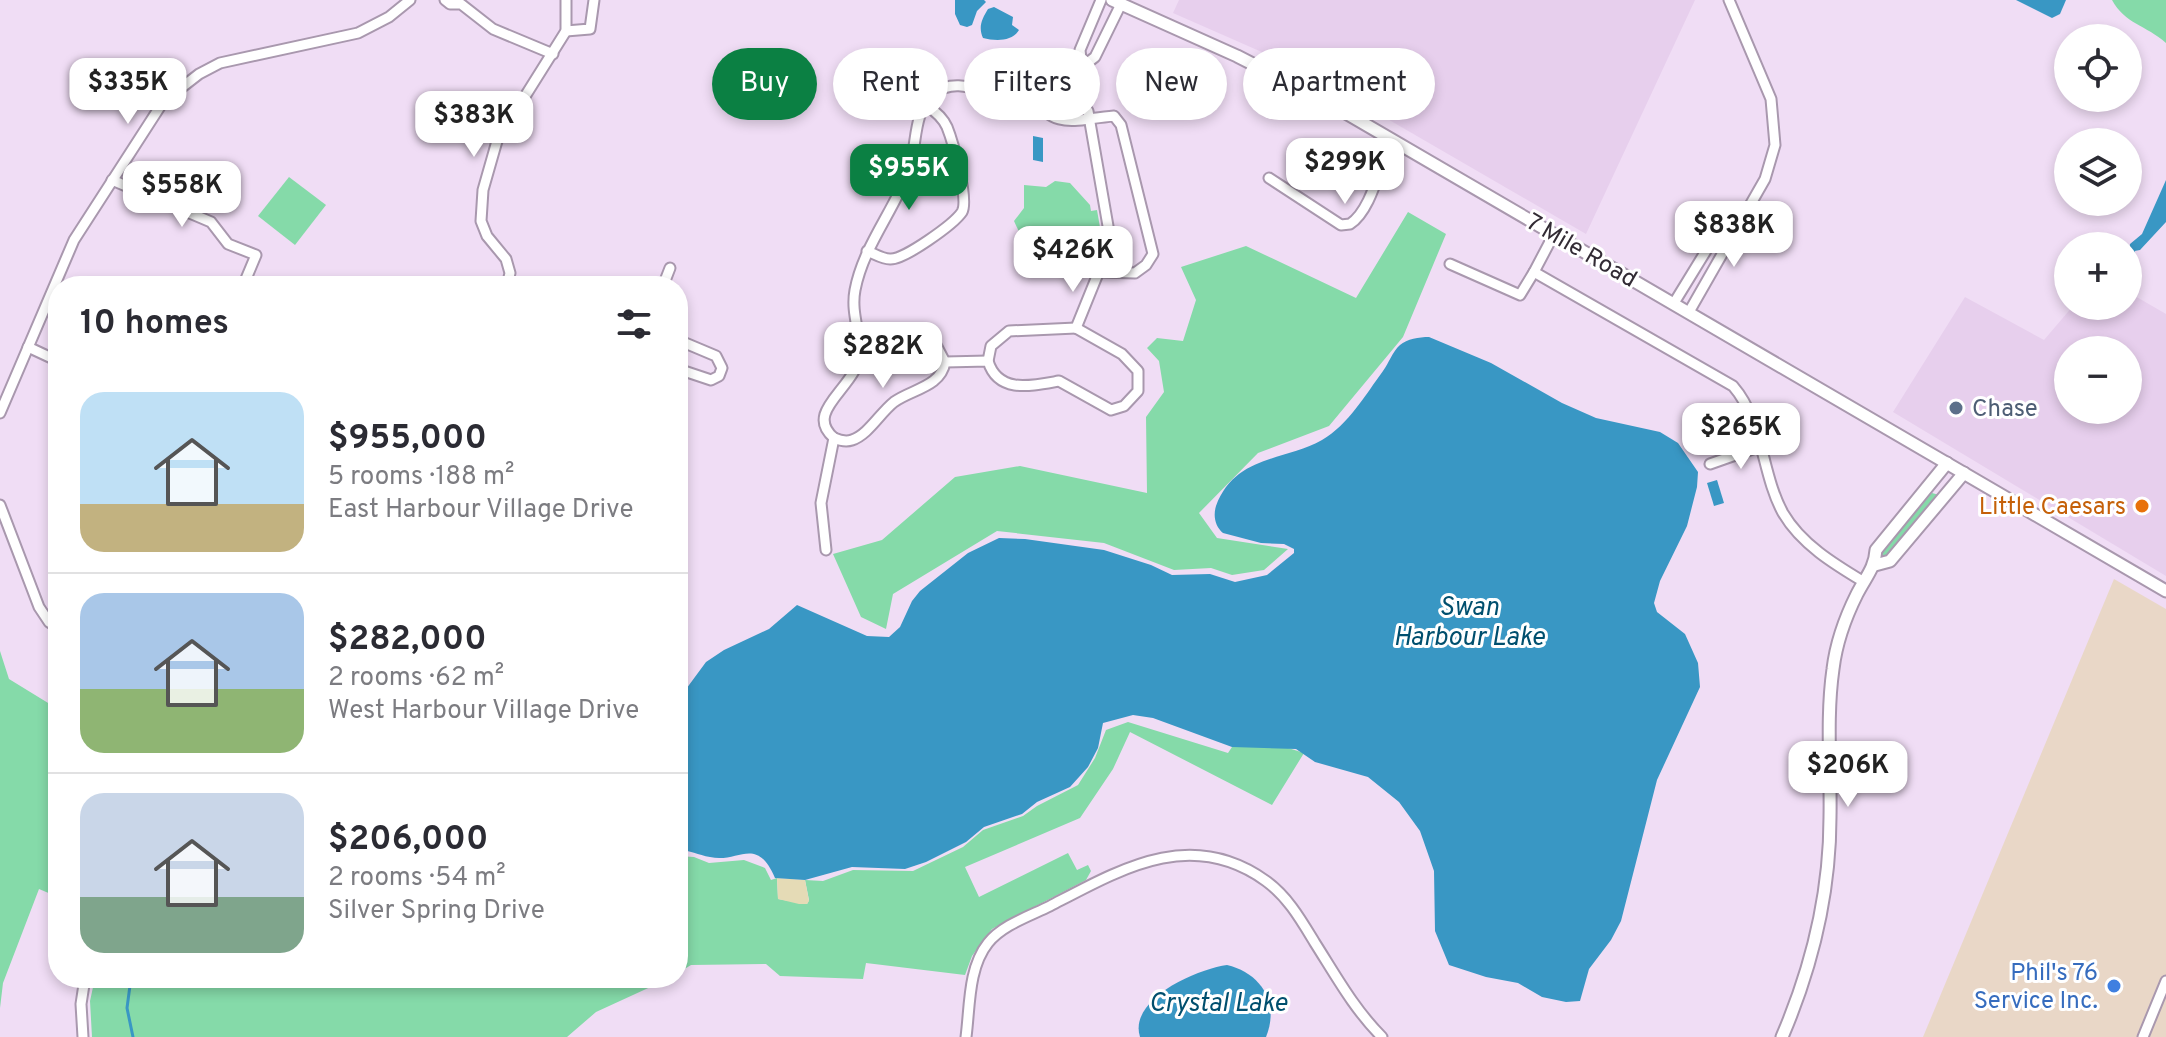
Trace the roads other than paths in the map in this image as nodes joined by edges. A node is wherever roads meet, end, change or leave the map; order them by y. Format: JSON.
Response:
{"nodes":[{"id":1,"x":410,"y":0,"type":"edge"},
{"id":2,"x":445,"y":0,"type":"edge"},
{"id":3,"x":566,"y":0,"type":"edge"},
{"id":4,"x":594,"y":0,"type":"edge"},
{"id":5,"x":1101,"y":0,"type":"edge"},
{"id":6,"x":1729,"y":0,"type":"edge"},
{"id":7,"x":460,"y":2,"type":"edge"},
{"id":8,"x":1116,"y":2,"type":"edge"},
{"id":9,"x":566,"y":31,"type":"junction"},
{"id":10,"x":1081,"y":48,"type":"edge"},
{"id":11,"x":1098,"y":48,"type":"edge"},
{"id":12,"x":553,"y":54,"type":"junction"},
{"id":13,"x":919,"y":120,"type":"edge"},
{"id":14,"x":942,"y":120,"type":"edge"},
{"id":15,"x":1057,"y":120,"type":"edge"},
{"id":16,"x":1090,"y":121,"type":"junction"},
{"id":17,"x":1392,"y":140,"type":"junction"},
{"id":18,"x":1269,"y":178,"type":"dead end"},
{"id":19,"x":112,"y":180,"type":"junction"},
{"id":20,"x":1745,"y":210,"type":"junction"},
{"id":21,"x":1554,"y":234,"type":"junction"},
{"id":22,"x":867,"y":251,"type":"junction"},
{"id":23,"x":1450,"y":264,"type":"dead end"},
{"id":24,"x":670,"y":268,"type":"dead end"},
{"id":25,"x":1100,"y":272,"type":"junction"},
{"id":26,"x":1534,"y":272,"type":"junction"},
{"id":27,"x":59,"y":276,"type":"edge"},
{"id":28,"x":247,"y":276,"type":"edge"},
{"id":29,"x":509,"y":276,"type":"edge"},
{"id":30,"x":667,"y":276,"type":"edge"},
{"id":31,"x":48,"y":300,"type":"edge"},
{"id":32,"x":1674,"y":303,"type":"junction"},
{"id":33,"x":1689,"y":312,"type":"junction"},
{"id":34,"x":1076,"y":328,"type":"junction"},
{"id":35,"x":688,"y":344,"type":"edge"},
{"id":36,"x":28,"y":347,"type":"junction"},
{"id":37,"x":860,"y":348,"type":"junction"},
{"id":38,"x":48,"y":356,"type":"edge"},
{"id":39,"x":988,"y":361,"type":"junction"},
{"id":40,"x":945,"y":362,"type":"junction"},
{"id":41,"x":688,"y":372,"type":"edge"},
{"id":42,"x":0,"y":413,"type":"edge"},
{"id":43,"x":834,"y":438,"type":"junction"},
{"id":44,"x":1761,"y":446,"type":"junction"},
{"id":45,"x":1947,"y":463,"type":"junction"},
{"id":46,"x":1710,"y":464,"type":"dead end"},
{"id":47,"x":1964,"y":473,"type":"junction"},
{"id":48,"x":0,"y":505,"type":"edge"},
{"id":49,"x":826,"y":550,"type":"dead end"},
{"id":50,"x":1875,"y":565,"type":"junction"},
{"id":51,"x":1864,"y":582,"type":"junction"},
{"id":52,"x":2166,"y":591,"type":"edge"},
{"id":53,"x":48,"y":620,"type":"edge"},
{"id":54,"x":2166,"y":981,"type":"edge"},
{"id":55,"x":83,"y":988,"type":"edge"},
{"id":56,"x":83,"y":1037,"type":"edge"},
{"id":57,"x":966,"y":1037,"type":"edge"},
{"id":58,"x":1382,"y":1037,"type":"edge"},
{"id":59,"x":1782,"y":1037,"type":"edge"},
{"id":60,"x":2143,"y":1037,"type":"edge"}],
"edges":[{"from":1,"to":19,"type":"street"},
{"from":2,"to":7,"type":"street"},
{"from":3,"to":9,"type":"street"},
{"from":4,"to":9,"type":"street"},
{"from":5,"to":10,"type":"street"},
{"from":6,"to":20,"type":"street"},
{"from":7,"to":12,"type":"street"},
{"from":8,"to":11,"type":"street"},
{"from":8,"to":17,"type":"street","name":"7 Mile Road"},
{"from":9,"to":12,"type":"street"},
{"from":12,"to":29,"type":"street"},
{"from":13,"to":22,"type":"street"},
{"from":14,"to":22,"type":"street"},
{"from":15,"to":16,"type":"street"},
{"from":16,"to":25,"type":"street"},
{"from":16,"to":25,"type":"street"},
{"from":17,"to":18,"type":"street"},
{"from":17,"to":21,"type":"street","name":"7 Mile Road"},
{"from":19,"to":27,"type":"street"},
{"from":19,"to":28,"type":"street"},
{"from":20,"to":32,"type":"street"},
{"from":20,"to":33,"type":"street"},
{"from":21,"to":26,"type":"street"},
{"from":21,"to":32,"type":"street","name":"7 Mile Road"},
{"from":22,"to":37,"type":"street"},
{"from":23,"to":26,"type":"street"},
{"from":24,"to":30,"type":"street"},
{"from":25,"to":34,"type":"street"},
{"from":26,"to":44,"type":"street"},
{"from":31,"to":36,"type":"street"},
{"from":32,"to":33,"type":"street","name":"7 Mile Road"},
{"from":33,"to":45,"type":"street","name":"7 Mile Road"},
{"from":34,"to":39,"type":"street"},
{"from":34,"to":39,"type":"street"},
{"from":35,"to":41,"type":"street"},
{"from":36,"to":38,"type":"street"},
{"from":36,"to":42,"type":"street"},
{"from":37,"to":40,"type":"street"},
{"from":37,"to":43,"type":"street"},
{"from":39,"to":40,"type":"street"},
{"from":40,"to":43,"type":"street"},
{"from":43,"to":49,"type":"street"},
{"from":44,"to":46,"type":"street"},
{"from":44,"to":51,"type":"street"},
{"from":45,"to":47,"type":"street","name":"7 Mile Road"},
{"from":45,"to":50,"type":"street"},
{"from":47,"to":50,"type":"street"},
{"from":47,"to":52,"type":"street","name":"7 Mile Road"},
{"from":48,"to":53,"type":"street"},
{"from":50,"to":51,"type":"street"},
{"from":51,"to":59,"type":"street"},
{"from":54,"to":60,"type":"street"},
{"from":55,"to":56,"type":"street"},
{"from":57,"to":58,"type":"street"}]}
